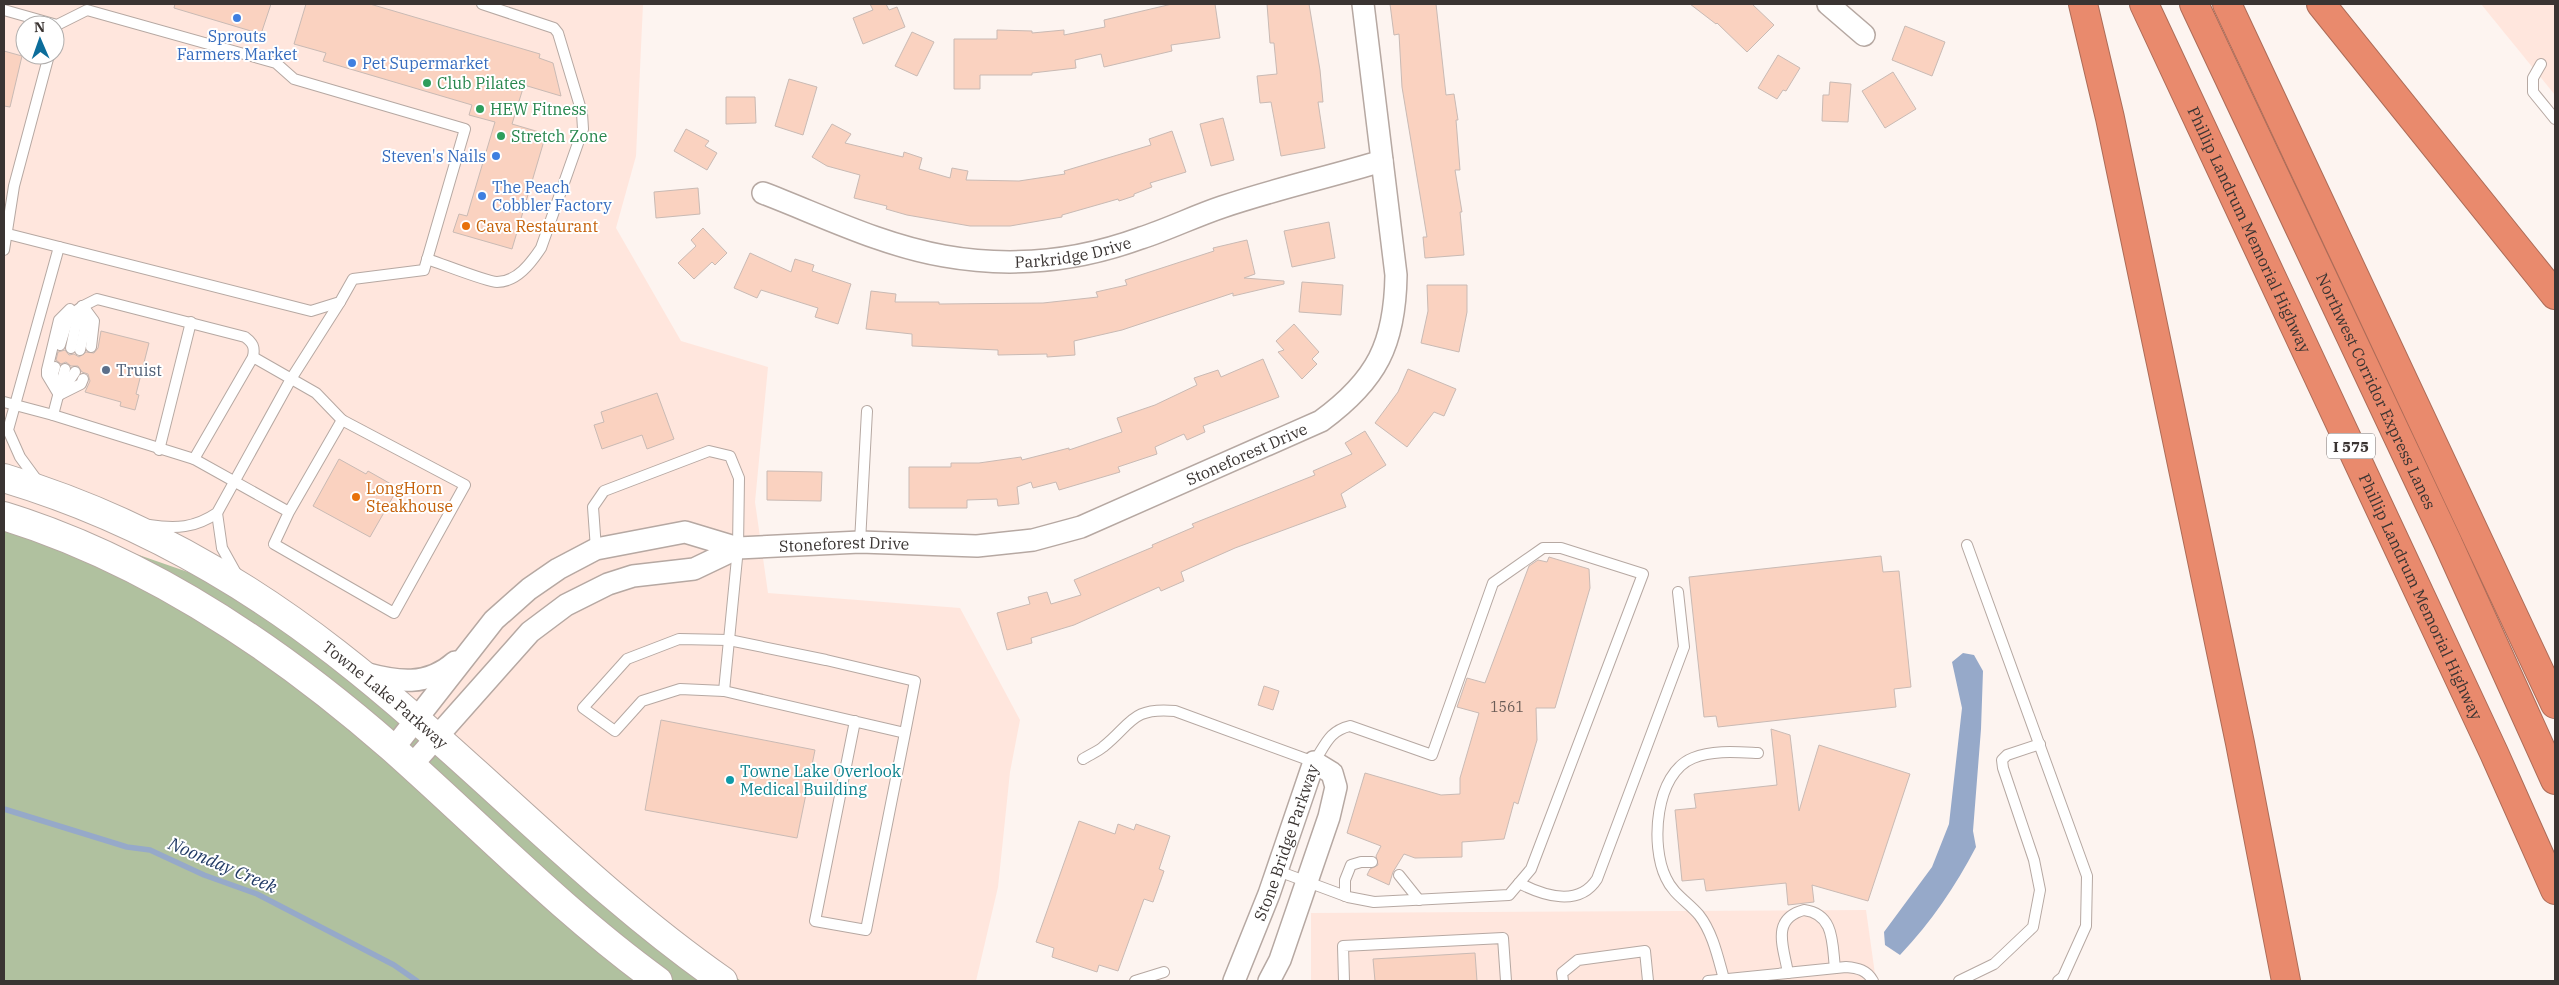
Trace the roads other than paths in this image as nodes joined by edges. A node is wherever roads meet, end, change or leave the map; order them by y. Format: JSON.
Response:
{"nodes":[{"id":1,"x":482,"y":4,"type":"edge"},
{"id":2,"x":1363,"y":4,"type":"edge"},
{"id":3,"x":1828,"y":4,"type":"edge"},
{"id":4,"x":2083,"y":4,"type":"edge"},
{"id":5,"x":2144,"y":4,"type":"edge"},
{"id":6,"x":2194,"y":4,"type":"edge"},
{"id":7,"x":2227,"y":4,"type":"edge"},
{"id":8,"x":2321,"y":4,"type":"edge"},
{"id":9,"x":4,"y":10,"type":"edge"},
{"id":10,"x":18,"y":15,"type":"edge"},
{"id":11,"x":65,"y":23,"type":"edge"},
{"id":12,"x":1864,"y":34,"type":"dead end"},
{"id":13,"x":2541,"y":64,"type":"dead end"},
{"id":14,"x":46,"y":65,"type":"edge"},
{"id":15,"x":2555,"y":119,"type":"edge"},
{"id":16,"x":1382,"y":161,"type":"junction"},
{"id":17,"x":9,"y":185,"type":"edge"},
{"id":18,"x":763,"y":193,"type":"dead end"},
{"id":19,"x":6,"y":234,"type":"edge"},
{"id":20,"x":59,"y":247,"type":"junction"},
{"id":21,"x":4,"y":250,"type":"edge"},
{"id":22,"x":427,"y":259,"type":"junction"},
{"id":23,"x":2555,"y":295,"type":"edge"},
{"id":24,"x":340,"y":302,"type":"junction"},
{"id":25,"x":83,"y":306,"type":"junction"},
{"id":26,"x":191,"y":322,"type":"junction"},
{"id":27,"x":253,"y":357,"type":"junction"},
{"id":28,"x":291,"y":379,"type":"junction"},
{"id":29,"x":59,"y":395,"type":"junction"},
{"id":30,"x":9,"y":403,"type":"edge"},
{"id":31,"x":868,"y":411,"type":"dead end"},
{"id":32,"x":53,"y":415,"type":"junction"},
{"id":33,"x":342,"y":420,"type":"junction"},
{"id":34,"x":6,"y":431,"type":"edge"},
{"id":35,"x":159,"y":450,"type":"junction"},
{"id":36,"x":194,"y":459,"type":"junction"},
{"id":37,"x":4,"y":478,"type":"edge"},
{"id":38,"x":235,"y":481,"type":"junction"},
{"id":39,"x":55,"y":496,"type":"junction"},
{"id":40,"x":289,"y":512,"type":"junction"},
{"id":41,"x":217,"y":513,"type":"junction"},
{"id":42,"x":4,"y":516,"type":"edge"},
{"id":43,"x":120,"y":522,"type":"junction"},
{"id":44,"x":860,"y":542,"type":"junction"},
{"id":45,"x":1967,"y":545,"type":"dead end"},
{"id":46,"x":738,"y":548,"type":"junction"},
{"id":47,"x":596,"y":549,"type":"junction"},
{"id":48,"x":245,"y":589,"type":"junction"},
{"id":49,"x":1678,"y":592,"type":"dead end"},
{"id":50,"x":729,"y":640,"type":"junction"},
{"id":51,"x":468,"y":651,"type":"junction"},
{"id":52,"x":357,"y":671,"type":"junction"},
{"id":53,"x":724,"y":691,"type":"junction"},
{"id":54,"x":2555,"y":704,"type":"edge"},
{"id":55,"x":855,"y":721,"type":"junction"},
{"id":56,"x":426,"y":729,"type":"junction"},
{"id":57,"x":905,"y":733,"type":"junction"},
{"id":58,"x":2040,"y":744,"type":"junction"},
{"id":59,"x":1758,"y":753,"type":"dead end"},
{"id":60,"x":402,"y":758,"type":"junction"},
{"id":61,"x":1083,"y":759,"type":"dead end"},
{"id":62,"x":1314,"y":762,"type":"junction"},
{"id":63,"x":2555,"y":780,"type":"edge"},
{"id":64,"x":1372,"y":862,"type":"dead end"},
{"id":65,"x":1278,"y":872,"type":"junction"},
{"id":66,"x":1399,"y":875,"type":"dead end"},
{"id":67,"x":1306,"y":882,"type":"junction"},
{"id":68,"x":1519,"y":883,"type":"junction"},
{"id":69,"x":2555,"y":890,"type":"edge"},
{"id":70,"x":1345,"y":896,"type":"junction"},
{"id":71,"x":1419,"y":900,"type":"junction"},
{"id":72,"x":1835,"y":968,"type":"junction"},
{"id":73,"x":1164,"y":972,"type":"dead end"},
{"id":74,"x":1784,"y":976,"type":"edge"},
{"id":75,"x":1724,"y":980,"type":"edge"},
{"id":76,"x":658,"y":981,"type":"edge"},
{"id":77,"x":723,"y":981,"type":"edge"},
{"id":78,"x":1135,"y":981,"type":"edge"},
{"id":79,"x":1234,"y":981,"type":"edge"},
{"id":80,"x":1269,"y":981,"type":"edge"},
{"id":81,"x":1344,"y":981,"type":"edge"},
{"id":82,"x":1506,"y":981,"type":"edge"},
{"id":83,"x":1563,"y":981,"type":"edge"},
{"id":84,"x":1648,"y":981,"type":"edge"},
{"id":85,"x":1708,"y":981,"type":"edge"},
{"id":86,"x":1873,"y":981,"type":"edge"},
{"id":87,"x":1959,"y":981,"type":"edge"},
{"id":88,"x":2058,"y":981,"type":"edge"},
{"id":89,"x":2286,"y":981,"type":"edge"}],
"edges":[{"from":1,"to":22,"type":"lane"},
{"from":2,"to":16,"type":"street","name":"Stoneforest Drive"},
{"from":3,"to":12,"type":"street"},
{"from":4,"to":89,"type":"highway"},
{"from":5,"to":69,"type":"highway","name":"Phillip Landrum Memorial Highway","number":"I 575"},
{"from":6,"to":63,"type":"highway","name":"Northwest Corridor Express Lanes"},
{"from":7,"to":54,"type":"highway"},
{"from":8,"to":23,"type":"highway"},
{"from":9,"to":10,"type":"lane"},
{"from":11,"to":22,"type":"lane"},
{"from":13,"to":15,"type":"lane"},
{"from":14,"to":17,"type":"lane"},
{"from":16,"to":18,"type":"street","name":"Parkridge Drive"},
{"from":16,"to":44,"type":"street","name":"Stoneforest Drive"},
{"from":17,"to":19,"type":"lane"},
{"from":19,"to":20,"type":"lane"},
{"from":19,"to":21,"type":"lane"},
{"from":20,"to":24,"type":"lane"},
{"from":20,"to":30,"type":"lane"},
{"from":22,"to":24,"type":"lane"},
{"from":24,"to":28,"type":"lane"},
{"from":25,"to":25,"type":"lane"},
{"from":25,"to":26,"type":"lane"},
{"from":25,"to":29,"type":"lane"},
{"from":26,"to":27,"type":"lane"},
{"from":26,"to":35,"type":"lane"},
{"from":27,"to":28,"type":"lane"},
{"from":27,"to":36,"type":"lane"},
{"from":28,"to":33,"type":"lane"},
{"from":28,"to":38,"type":"lane"},
{"from":29,"to":29,"type":"lane"},
{"from":29,"to":32,"type":"lane"},
{"from":30,"to":32,"type":"lane"},
{"from":30,"to":34,"type":"lane"},
{"from":31,"to":44,"type":"lane"},
{"from":32,"to":35,"type":"lane"},
{"from":33,"to":40,"type":"lane"},
{"from":33,"to":40,"type":"lane"},
{"from":34,"to":39,"type":"lane"},
{"from":35,"to":36,"type":"lane"},
{"from":36,"to":38,"type":"lane"},
{"from":37,"to":39,"type":"main road","name":"Towne Lake Parkway"},
{"from":38,"to":40,"type":"lane"},
{"from":38,"to":41,"type":"lane"},
{"from":39,"to":43,"type":"main road","name":"Towne Lake Parkway"},
{"from":41,"to":43,"type":"lane"},
{"from":41,"to":48,"type":"lane"},
{"from":42,"to":60,"type":"main road"},
{"from":43,"to":48,"type":"main road","name":"Towne Lake Parkway"},
{"from":44,"to":46,"type":"street","name":"Stoneforest Drive"},
{"from":45,"to":58,"type":"lane"},
{"from":46,"to":47,"type":"street","name":"Stoneforest Drive"},
{"from":46,"to":47,"type":"lane"},
{"from":46,"to":50,"type":"lane"},
{"from":46,"to":56,"type":"street","name":"Stoneforest Drive"},
{"from":47,"to":51,"type":"street","name":"Stoneforest Drive"},
{"from":48,"to":52,"type":"main road","name":"Towne Lake Parkway"},
{"from":49,"to":68,"type":"lane"},
{"from":50,"to":53,"type":"lane"},
{"from":50,"to":53,"type":"lane"},
{"from":50,"to":57,"type":"lane"},
{"from":51,"to":52,"type":"street"},
{"from":51,"to":56,"type":"street","name":"Stoneforest Drive"},
{"from":52,"to":56,"type":"main road","name":"Towne Lake Parkway"},
{"from":53,"to":55,"type":"lane"},
{"from":55,"to":57,"type":"lane"},
{"from":55,"to":57,"type":"lane"},
{"from":56,"to":60,"type":"street","name":"Stoneforest Drive"},
{"from":56,"to":77,"type":"main road","name":"Towne Lake Parkway"},
{"from":58,"to":87,"type":"lane"},
{"from":58,"to":88,"type":"lane"},
{"from":59,"to":75,"type":"lane"},
{"from":60,"to":76,"type":"main road"},
{"from":61,"to":62,"type":"lane"},
{"from":62,"to":65,"type":"street","name":"Stone Bridge Parkway"},
{"from":62,"to":67,"type":"street","name":"Stone Bridge Parkway"},
{"from":62,"to":68,"type":"lane"},
{"from":64,"to":70,"type":"lane"},
{"from":65,"to":67,"type":"lane"},
{"from":65,"to":79,"type":"street","name":"Stone Bridge Parkway"},
{"from":66,"to":71,"type":"lane"},
{"from":67,"to":70,"type":"lane"},
{"from":67,"to":80,"type":"street","name":"Stone Bridge Parkway"},
{"from":68,"to":71,"type":"lane"},
{"from":70,"to":71,"type":"lane"},
{"from":72,"to":74,"type":"lane"},
{"from":72,"to":74,"type":"lane"},
{"from":72,"to":86,"type":"lane"},
{"from":73,"to":78,"type":"lane"},
{"from":74,"to":75,"type":"lane"},
{"from":75,"to":85,"type":"lane"},
{"from":81,"to":82,"type":"lane"},
{"from":83,"to":84,"type":"lane"}]}
